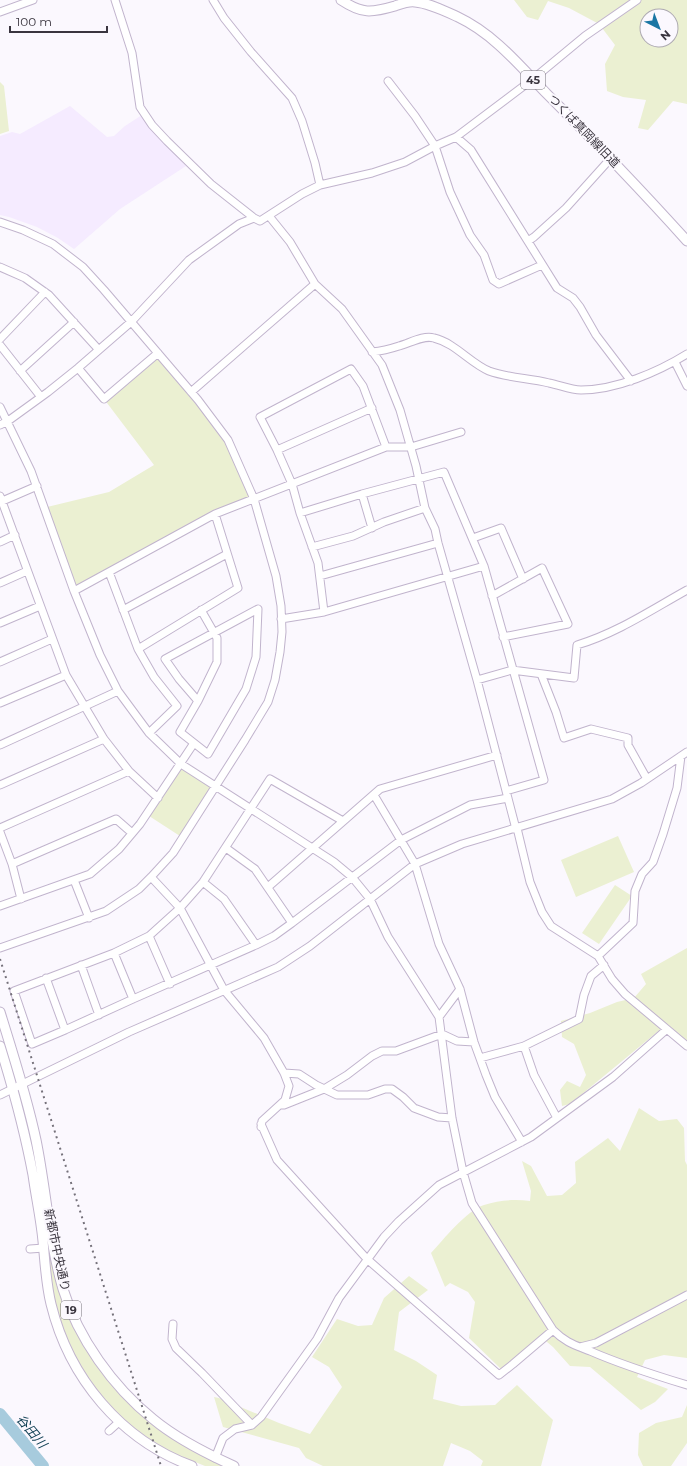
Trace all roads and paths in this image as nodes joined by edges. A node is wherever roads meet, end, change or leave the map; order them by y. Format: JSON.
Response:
{"nodes":[{"id":1,"x":33,"y":0,"type":"edge"},
{"id":2,"x":115,"y":0,"type":"edge"},
{"id":3,"x":213,"y":0,"type":"edge"},
{"id":4,"x":341,"y":0,"type":"edge"},
{"id":5,"x":637,"y":0,"type":"edge"},
{"id":6,"x":0,"y":12,"type":"edge"},
{"id":7,"x":533,"y":79,"type":"junction"},
{"id":8,"x":388,"y":81,"type":"dead end"},
{"id":9,"x":456,"y":137,"type":"junction"},
{"id":10,"x":436,"y":146,"type":"junction"},
{"id":11,"x":611,"y":158,"type":"junction"},
{"id":12,"x":320,"y":185,"type":"junction"},
{"id":13,"x":269,"y":216,"type":"junction"},
{"id":14,"x":254,"y":218,"type":"junction"},
{"id":15,"x":0,"y":222,"type":"edge"},
{"id":16,"x":528,"y":241,"type":"junction"},
{"id":17,"x":687,"y":241,"type":"edge"},
{"id":18,"x":542,"y":265,"type":"junction"},
{"id":19,"x":1,"y":269,"type":"edge"},
{"id":20,"x":315,"y":284,"type":"junction"},
{"id":21,"x":45,"y":292,"type":"junction"},
{"id":22,"x":74,"y":322,"type":"junction"},
{"id":23,"x":131,"y":322,"type":"junction"},
{"id":24,"x":0,"y":339,"type":"edge"},
{"id":25,"x":0,"y":345,"type":"edge"},
{"id":26,"x":99,"y":350,"type":"junction"},
{"id":27,"x":372,"y":352,"type":"junction"},
{"id":28,"x":158,"y":353,"type":"junction"},
{"id":29,"x":687,"y":354,"type":"edge"},
{"id":30,"x":675,"y":362,"type":"junction"},
{"id":31,"x":78,"y":368,"type":"junction"},
{"id":32,"x":20,"y":371,"type":"junction"},
{"id":33,"x":631,"y":381,"type":"junction"},
{"id":34,"x":687,"y":386,"type":"edge"},
{"id":35,"x":191,"y":392,"type":"junction"},
{"id":36,"x":41,"y":397,"type":"junction"},
{"id":37,"x":0,"y":407,"type":"edge"},
{"id":38,"x":372,"y":408,"type":"junction"},
{"id":39,"x":8,"y":421,"type":"junction"},
{"id":40,"x":0,"y":425,"type":"edge"},
{"id":41,"x":461,"y":432,"type":"dead end"},
{"id":42,"x":386,"y":447,"type":"junction"},
{"id":43,"x":411,"y":447,"type":"junction"},
{"id":44,"x":277,"y":450,"type":"junction"},
{"id":45,"x":418,"y":480,"type":"junction"},
{"id":46,"x":292,"y":484,"type":"junction"},
{"id":47,"x":36,"y":486,"type":"junction"},
{"id":48,"x":362,"y":494,"type":"junction"},
{"id":49,"x":254,"y":499,"type":"junction"},
{"id":50,"x":1,"y":500,"type":"edge"},
{"id":51,"x":425,"y":508,"type":"junction"},
{"id":52,"x":300,"y":513,"type":"junction"},
{"id":53,"x":215,"y":514,"type":"junction"},
{"id":54,"x":372,"y":528,"type":"junction"},
{"id":55,"x":15,"y":535,"type":"junction"},
{"id":56,"x":472,"y":538,"type":"junction"},
{"id":57,"x":0,"y":542,"type":"edge"},
{"id":58,"x":438,"y":543,"type":"junction"},
{"id":59,"x":312,"y":548,"type":"junction"},
{"id":60,"x":227,"y":554,"type":"junction"},
{"id":61,"x":484,"y":566,"type":"junction"},
{"id":62,"x":27,"y":571,"type":"junction"},
{"id":63,"x":109,"y":572,"type":"junction"},
{"id":64,"x":320,"y":576,"type":"junction"},
{"id":65,"x":449,"y":577,"type":"junction"},
{"id":66,"x":523,"y":579,"type":"junction"},
{"id":67,"x":0,"y":583,"type":"edge"},
{"id":68,"x":687,"y":590,"type":"edge"},
{"id":69,"x":74,"y":591,"type":"junction"},
{"id":70,"x":492,"y":596,"type":"junction"},
{"id":71,"x":40,"y":606,"type":"junction"},
{"id":72,"x":123,"y":610,"type":"junction"},
{"id":73,"x":202,"y":610,"type":"junction"},
{"id":74,"x":324,"y":612,"type":"junction"},
{"id":75,"x":281,"y":619,"type":"junction"},
{"id":76,"x":0,"y":623,"type":"edge"},
{"id":77,"x":213,"y":632,"type":"junction"},
{"id":78,"x":504,"y":637,"type":"junction"},
{"id":79,"x":52,"y":639,"type":"junction"},
{"id":80,"x":138,"y":649,"type":"junction"},
{"id":81,"x":0,"y":662,"type":"edge"},
{"id":82,"x":512,"y":670,"type":"junction"},
{"id":83,"x":541,"y":674,"type":"junction"},
{"id":84,"x":66,"y":675,"type":"junction"},
{"id":85,"x":477,"y":680,"type":"junction"},
{"id":86,"x":118,"y":691,"type":"junction"},
{"id":87,"x":198,"y":702,"type":"junction"},
{"id":88,"x":0,"y":703,"type":"edge"},
{"id":89,"x":85,"y":707,"type":"junction"},
{"id":90,"x":149,"y":733,"type":"junction"},
{"id":91,"x":104,"y":739,"type":"junction"},
{"id":92,"x":194,"y":743,"type":"junction"},
{"id":93,"x":0,"y":744,"type":"edge"},
{"id":94,"x":684,"y":754,"type":"edge"},
{"id":95,"x":497,"y":755,"type":"junction"},
{"id":96,"x":181,"y":764,"type":"junction"},
{"id":97,"x":129,"y":770,"type":"junction"},
{"id":98,"x":648,"y":779,"type":"junction"},
{"id":99,"x":0,"y":785,"type":"edge"},
{"id":100,"x":216,"y":786,"type":"junction"},
{"id":101,"x":507,"y":794,"type":"junction"},
{"id":102,"x":374,"y":795,"type":"junction"},
{"id":103,"x":158,"y":798,"type":"junction"},
{"id":104,"x":250,"y":810,"type":"junction"},
{"id":105,"x":343,"y":820,"type":"junction"},
{"id":106,"x":0,"y":828,"type":"edge"},
{"id":107,"x":517,"y":828,"type":"junction"},
{"id":108,"x":0,"y":832,"type":"edge"},
{"id":109,"x":132,"y":833,"type":"junction"},
{"id":110,"x":401,"y":840,"type":"junction"},
{"id":111,"x":226,"y":848,"type":"junction"},
{"id":112,"x":313,"y":848,"type":"junction"},
{"id":113,"x":12,"y":864,"type":"junction"},
{"id":114,"x":415,"y":864,"type":"junction"},
{"id":115,"x":352,"y":876,"type":"junction"},
{"id":116,"x":151,"y":877,"type":"junction"},
{"id":117,"x":74,"y":880,"type":"junction"},
{"id":118,"x":203,"y":882,"type":"junction"},
{"id":119,"x":268,"y":887,"type":"junction"},
{"id":120,"x":21,"y":899,"type":"junction"},
{"id":121,"x":370,"y":899,"type":"junction"},
{"id":122,"x":0,"y":906,"type":"edge"},
{"id":123,"x":180,"y":908,"type":"junction"},
{"id":124,"x":89,"y":918,"type":"junction"},
{"id":125,"x":292,"y":923,"type":"junction"},
{"id":126,"x":149,"y":936,"type":"junction"},
{"id":127,"x":256,"y":945,"type":"junction"},
{"id":128,"x":0,"y":948,"type":"edge"},
{"id":129,"x":114,"y":953,"type":"junction"},
{"id":130,"x":598,"y":956,"type":"junction"},
{"id":131,"x":604,"y":964,"type":"junction"},
{"id":132,"x":81,"y":965,"type":"junction"},
{"id":133,"x":210,"y":965,"type":"junction"},
{"id":134,"x":46,"y":978,"type":"junction"},
{"id":135,"x":170,"y":984,"type":"junction"},
{"id":136,"x":460,"y":989,"type":"junction"},
{"id":137,"x":224,"y":990,"type":"junction"},
{"id":138,"x":133,"y":999,"type":"junction"},
{"id":139,"x":0,"y":1012,"type":"edge"},
{"id":140,"x":99,"y":1015,"type":"junction"},
{"id":141,"x":439,"y":1017,"type":"junction"},
{"id":142,"x":65,"y":1030,"type":"junction"},
{"id":143,"x":666,"y":1030,"type":"junction"},
{"id":144,"x":442,"y":1034,"type":"junction"},
{"id":145,"x":474,"y":1042,"type":"junction"},
{"id":146,"x":0,"y":1046,"type":"edge"},
{"id":147,"x":524,"y":1046,"type":"junction"},
{"id":148,"x":687,"y":1046,"type":"edge"},
{"id":149,"x":480,"y":1058,"type":"junction"},
{"id":150,"x":284,"y":1073,"type":"junction"},
{"id":151,"x":21,"y":1084,"type":"junction"},
{"id":152,"x":12,"y":1088,"type":"junction"},
{"id":153,"x":324,"y":1089,"type":"junction"},
{"id":154,"x":0,"y":1095,"type":"edge"},
{"id":155,"x":280,"y":1105,"type":"junction"},
{"id":156,"x":452,"y":1118,"type":"junction"},
{"id":157,"x":557,"y":1118,"type":"junction"},
{"id":158,"x":522,"y":1142,"type":"junction"},
{"id":159,"x":463,"y":1172,"type":"junction"},
{"id":160,"x":44,"y":1248,"type":"junction"},
{"id":161,"x":30,"y":1249,"type":"dead end"},
{"id":162,"x":367,"y":1259,"type":"junction"},
{"id":163,"x":687,"y":1295,"type":"edge"},
{"id":164,"x":172,"y":1324,"type":"dead end"},
{"id":165,"x":553,"y":1330,"type":"junction"},
{"id":166,"x":580,"y":1347,"type":"junction"},
{"id":167,"x":687,"y":1385,"type":"edge"},
{"id":168,"x":119,"y":1422,"type":"junction"},
{"id":169,"x":252,"y":1425,"type":"junction"},
{"id":170,"x":109,"y":1431,"type":"dead end"},
{"id":171,"x":215,"y":1458,"type":"junction"},
{"id":172,"x":192,"y":1466,"type":"edge"},
{"id":173,"x":234,"y":1466,"type":"edge"}],
"edges":[{"from":1,"to":6,"type":"street"},
{"from":2,"to":14,"type":"street"},
{"from":3,"to":12,"type":"street"},
{"from":4,"to":7,"type":"main road","name":"つくば真岡線旧道","number":"45"},
{"from":5,"to":7,"type":"street"},
{"from":7,"to":9,"type":"street"},
{"from":7,"to":11,"type":"main road","name":"つくば真岡線旧道","number":"45"},
{"from":8,"to":10,"type":"street"},
{"from":9,"to":10,"type":"street"},
{"from":9,"to":16,"type":"street"},
{"from":10,"to":12,"type":"street"},
{"from":10,"to":18,"type":"street"},
{"from":11,"to":16,"type":"street"},
{"from":11,"to":17,"type":"main road","name":"つくば真岡線旧道","number":"45"},
{"from":12,"to":13,"type":"street"},
{"from":13,"to":14,"type":"street"},
{"from":13,"to":20,"type":"street"},
{"from":14,"to":23,"type":"street"},
{"from":15,"to":23,"type":"street"},
{"from":16,"to":18,"type":"street"},
{"from":18,"to":33,"type":"street"},
{"from":19,"to":21,"type":"street"},
{"from":20,"to":27,"type":"street"},
{"from":20,"to":35,"type":"street"},
{"from":21,"to":22,"type":"street"},
{"from":21,"to":24,"type":"street"},
{"from":22,"to":26,"type":"street"},
{"from":22,"to":32,"type":"street"},
{"from":23,"to":26,"type":"street"},
{"from":23,"to":28,"type":"street"},
{"from":25,"to":32,"type":"street"},
{"from":26,"to":31,"type":"street"},
{"from":27,"to":33,"type":"street"},
{"from":27,"to":43,"type":"street"},
{"from":28,"to":31,"type":"street"},
{"from":28,"to":35,"type":"street"},
{"from":29,"to":30,"type":"street"},
{"from":30,"to":33,"type":"street"},
{"from":30,"to":34,"type":"street"},
{"from":31,"to":36,"type":"street"},
{"from":32,"to":36,"type":"street"},
{"from":35,"to":49,"type":"street"},
{"from":36,"to":39,"type":"street"},
{"from":37,"to":39,"type":"street"},
{"from":38,"to":42,"type":"street"},
{"from":38,"to":44,"type":"street"},
{"from":38,"to":44,"type":"street"},
{"from":39,"to":40,"type":"street"},
{"from":39,"to":47,"type":"street"},
{"from":41,"to":43,"type":"street"},
{"from":42,"to":43,"type":"street"},
{"from":42,"to":46,"type":"street"},
{"from":43,"to":45,"type":"street"},
{"from":44,"to":46,"type":"street"},
{"from":45,"to":48,"type":"street"},
{"from":45,"to":51,"type":"street"},
{"from":45,"to":56,"type":"street"},
{"from":46,"to":49,"type":"street"},
{"from":46,"to":52,"type":"street"},
{"from":47,"to":50,"type":"street"},
{"from":47,"to":69,"type":"street"},
{"from":48,"to":52,"type":"street"},
{"from":48,"to":54,"type":"street"},
{"from":49,"to":53,"type":"street"},
{"from":49,"to":75,"type":"street"},
{"from":50,"to":55,"type":"street"},
{"from":51,"to":54,"type":"street"},
{"from":51,"to":58,"type":"street"},
{"from":52,"to":59,"type":"street"},
{"from":53,"to":60,"type":"street"},
{"from":53,"to":63,"type":"street"},
{"from":54,"to":59,"type":"street"},
{"from":55,"to":57,"type":"street"},
{"from":55,"to":62,"type":"street"},
{"from":56,"to":61,"type":"street"},
{"from":56,"to":66,"type":"street"},
{"from":58,"to":64,"type":"street"},
{"from":58,"to":65,"type":"street"},
{"from":59,"to":64,"type":"street"},
{"from":60,"to":72,"type":"street"},
{"from":60,"to":73,"type":"street"},
{"from":61,"to":65,"type":"street"},
{"from":61,"to":70,"type":"street"},
{"from":62,"to":67,"type":"street"},
{"from":62,"to":71,"type":"street"},
{"from":63,"to":69,"type":"street"},
{"from":63,"to":72,"type":"street"},
{"from":64,"to":74,"type":"street"},
{"from":65,"to":74,"type":"street"},
{"from":65,"to":85,"type":"street"},
{"from":66,"to":70,"type":"street"},
{"from":66,"to":78,"type":"street"},
{"from":68,"to":83,"type":"street"},
{"from":69,"to":86,"type":"street"},
{"from":70,"to":78,"type":"street"},
{"from":71,"to":76,"type":"street"},
{"from":71,"to":79,"type":"street"},
{"from":72,"to":80,"type":"street"},
{"from":73,"to":77,"type":"street"},
{"from":73,"to":80,"type":"street"},
{"from":74,"to":75,"type":"street"},
{"from":75,"to":100,"type":"street"},
{"from":77,"to":87,"type":"street"},
{"from":77,"to":87,"type":"street"},
{"from":77,"to":92,"type":"street"},
{"from":78,"to":82,"type":"street"},
{"from":79,"to":81,"type":"street"},
{"from":79,"to":84,"type":"street"},
{"from":80,"to":90,"type":"street"},
{"from":82,"to":83,"type":"street"},
{"from":82,"to":85,"type":"street"},
{"from":82,"to":101,"type":"street"},
{"from":83,"to":98,"type":"street"},
{"from":84,"to":88,"type":"street"},
{"from":84,"to":89,"type":"street"},
{"from":85,"to":95,"type":"street"},
{"from":86,"to":89,"type":"street"},
{"from":86,"to":90,"type":"street"},
{"from":87,"to":92,"type":"street"},
{"from":89,"to":91,"type":"street"},
{"from":89,"to":93,"type":"street"},
{"from":90,"to":96,"type":"street"},
{"from":91,"to":97,"type":"street"},
{"from":91,"to":99,"type":"street"},
{"from":92,"to":96,"type":"street"},
{"from":94,"to":98,"type":"street"},
{"from":94,"to":130,"type":"street"},
{"from":95,"to":101,"type":"street"},
{"from":95,"to":102,"type":"street"},
{"from":96,"to":100,"type":"street"},
{"from":96,"to":103,"type":"street"},
{"from":97,"to":103,"type":"street"},
{"from":97,"to":106,"type":"street"},
{"from":98,"to":107,"type":"street"},
{"from":100,"to":104,"type":"street"},
{"from":100,"to":116,"type":"street"},
{"from":101,"to":107,"type":"street"},
{"from":101,"to":110,"type":"street"},
{"from":102,"to":105,"type":"street"},
{"from":102,"to":110,"type":"street"},
{"from":103,"to":109,"type":"street"},
{"from":104,"to":105,"type":"street"},
{"from":104,"to":111,"type":"street"},
{"from":104,"to":112,"type":"street"},
{"from":105,"to":112,"type":"street"},
{"from":107,"to":114,"type":"street"},
{"from":107,"to":130,"type":"street"},
{"from":108,"to":113,"type":"street"},
{"from":109,"to":113,"type":"street"},
{"from":109,"to":117,"type":"street"},
{"from":110,"to":114,"type":"street"},
{"from":110,"to":115,"type":"street"},
{"from":111,"to":118,"type":"street"},
{"from":111,"to":119,"type":"street"},
{"from":112,"to":115,"type":"street"},
{"from":112,"to":119,"type":"street"},
{"from":113,"to":120,"type":"street"},
{"from":114,"to":121,"type":"street"},
{"from":114,"to":136,"type":"street"},
{"from":115,"to":121,"type":"street"},
{"from":115,"to":125,"type":"street"},
{"from":116,"to":123,"type":"street"},
{"from":116,"to":124,"type":"street"},
{"from":117,"to":120,"type":"street"},
{"from":117,"to":124,"type":"street"},
{"from":118,"to":123,"type":"street"},
{"from":118,"to":127,"type":"street"},
{"from":119,"to":125,"type":"street"},
{"from":120,"to":122,"type":"street"},
{"from":121,"to":137,"type":"street"},
{"from":121,"to":141,"type":"street"},
{"from":123,"to":126,"type":"street"},
{"from":123,"to":133,"type":"street"},
{"from":124,"to":128,"type":"street"},
{"from":125,"to":127,"type":"street"},
{"from":126,"to":129,"type":"street"},
{"from":126,"to":135,"type":"street"},
{"from":127,"to":133,"type":"street"},
{"from":129,"to":132,"type":"street"},
{"from":129,"to":138,"type":"street"},
{"from":130,"to":131,"type":"street"},
{"from":131,"to":143,"type":"street"},
{"from":131,"to":147,"type":"street"},
{"from":132,"to":134,"type":"street"},
{"from":132,"to":140,"type":"street"},
{"from":133,"to":135,"type":"street"},
{"from":133,"to":137,"type":"street"},
{"from":134,"to":142,"type":"street"},
{"from":134,"to":142,"type":"street"},
{"from":135,"to":138,"type":"street"},
{"from":136,"to":141,"type":"street"},
{"from":136,"to":145,"type":"street"},
{"from":137,"to":150,"type":"street"},
{"from":137,"to":151,"type":"street"},
{"from":138,"to":140,"type":"street"},
{"from":139,"to":151,"type":"main road","name":"新都市中央通り","number":"19"},
{"from":140,"to":142,"type":"street"},
{"from":141,"to":144,"type":"street"},
{"from":143,"to":148,"type":"street"},
{"from":143,"to":157,"type":"street"},
{"from":144,"to":145,"type":"street"},
{"from":144,"to":153,"type":"street"},
{"from":144,"to":156,"type":"street"},
{"from":145,"to":149,"type":"street"},
{"from":146,"to":152,"type":"main road","name":"新都市中央通り","number":"19"},
{"from":147,"to":149,"type":"street"},
{"from":147,"to":157,"type":"street"},
{"from":149,"to":158,"type":"street"},
{"from":150,"to":153,"type":"street"},
{"from":150,"to":155,"type":"street"},
{"from":151,"to":152,"type":"street"},
{"from":151,"to":171,"type":"main road","name":"新都市中央通り","number":"19"},
{"from":152,"to":154,"type":"street"},
{"from":152,"to":160,"type":"main road","name":"新都市中央通り","number":"19"},
{"from":153,"to":155,"type":"street"},
{"from":153,"to":156,"type":"street"},
{"from":155,"to":162,"type":"street"},
{"from":156,"to":159,"type":"street"},
{"from":157,"to":158,"type":"street"},
{"from":158,"to":159,"type":"street"},
{"from":159,"to":162,"type":"street"},
{"from":159,"to":165,"type":"street"},
{"from":160,"to":161,"type":"street"},
{"from":160,"to":168,"type":"main road","name":"新都市中央通り","number":"19"},
{"from":162,"to":165,"type":"street"},
{"from":162,"to":169,"type":"street"},
{"from":163,"to":166,"type":"street"},
{"from":164,"to":169,"type":"street"},
{"from":165,"to":166,"type":"street"},
{"from":166,"to":167,"type":"street"},
{"from":168,"to":170,"type":"street"},
{"from":168,"to":172,"type":"main road","name":"新都市中央通り","number":"19"},
{"from":169,"to":171,"type":"street"},
{"from":171,"to":173,"type":"main road","name":"新都市中央通り","number":"19"}]}
